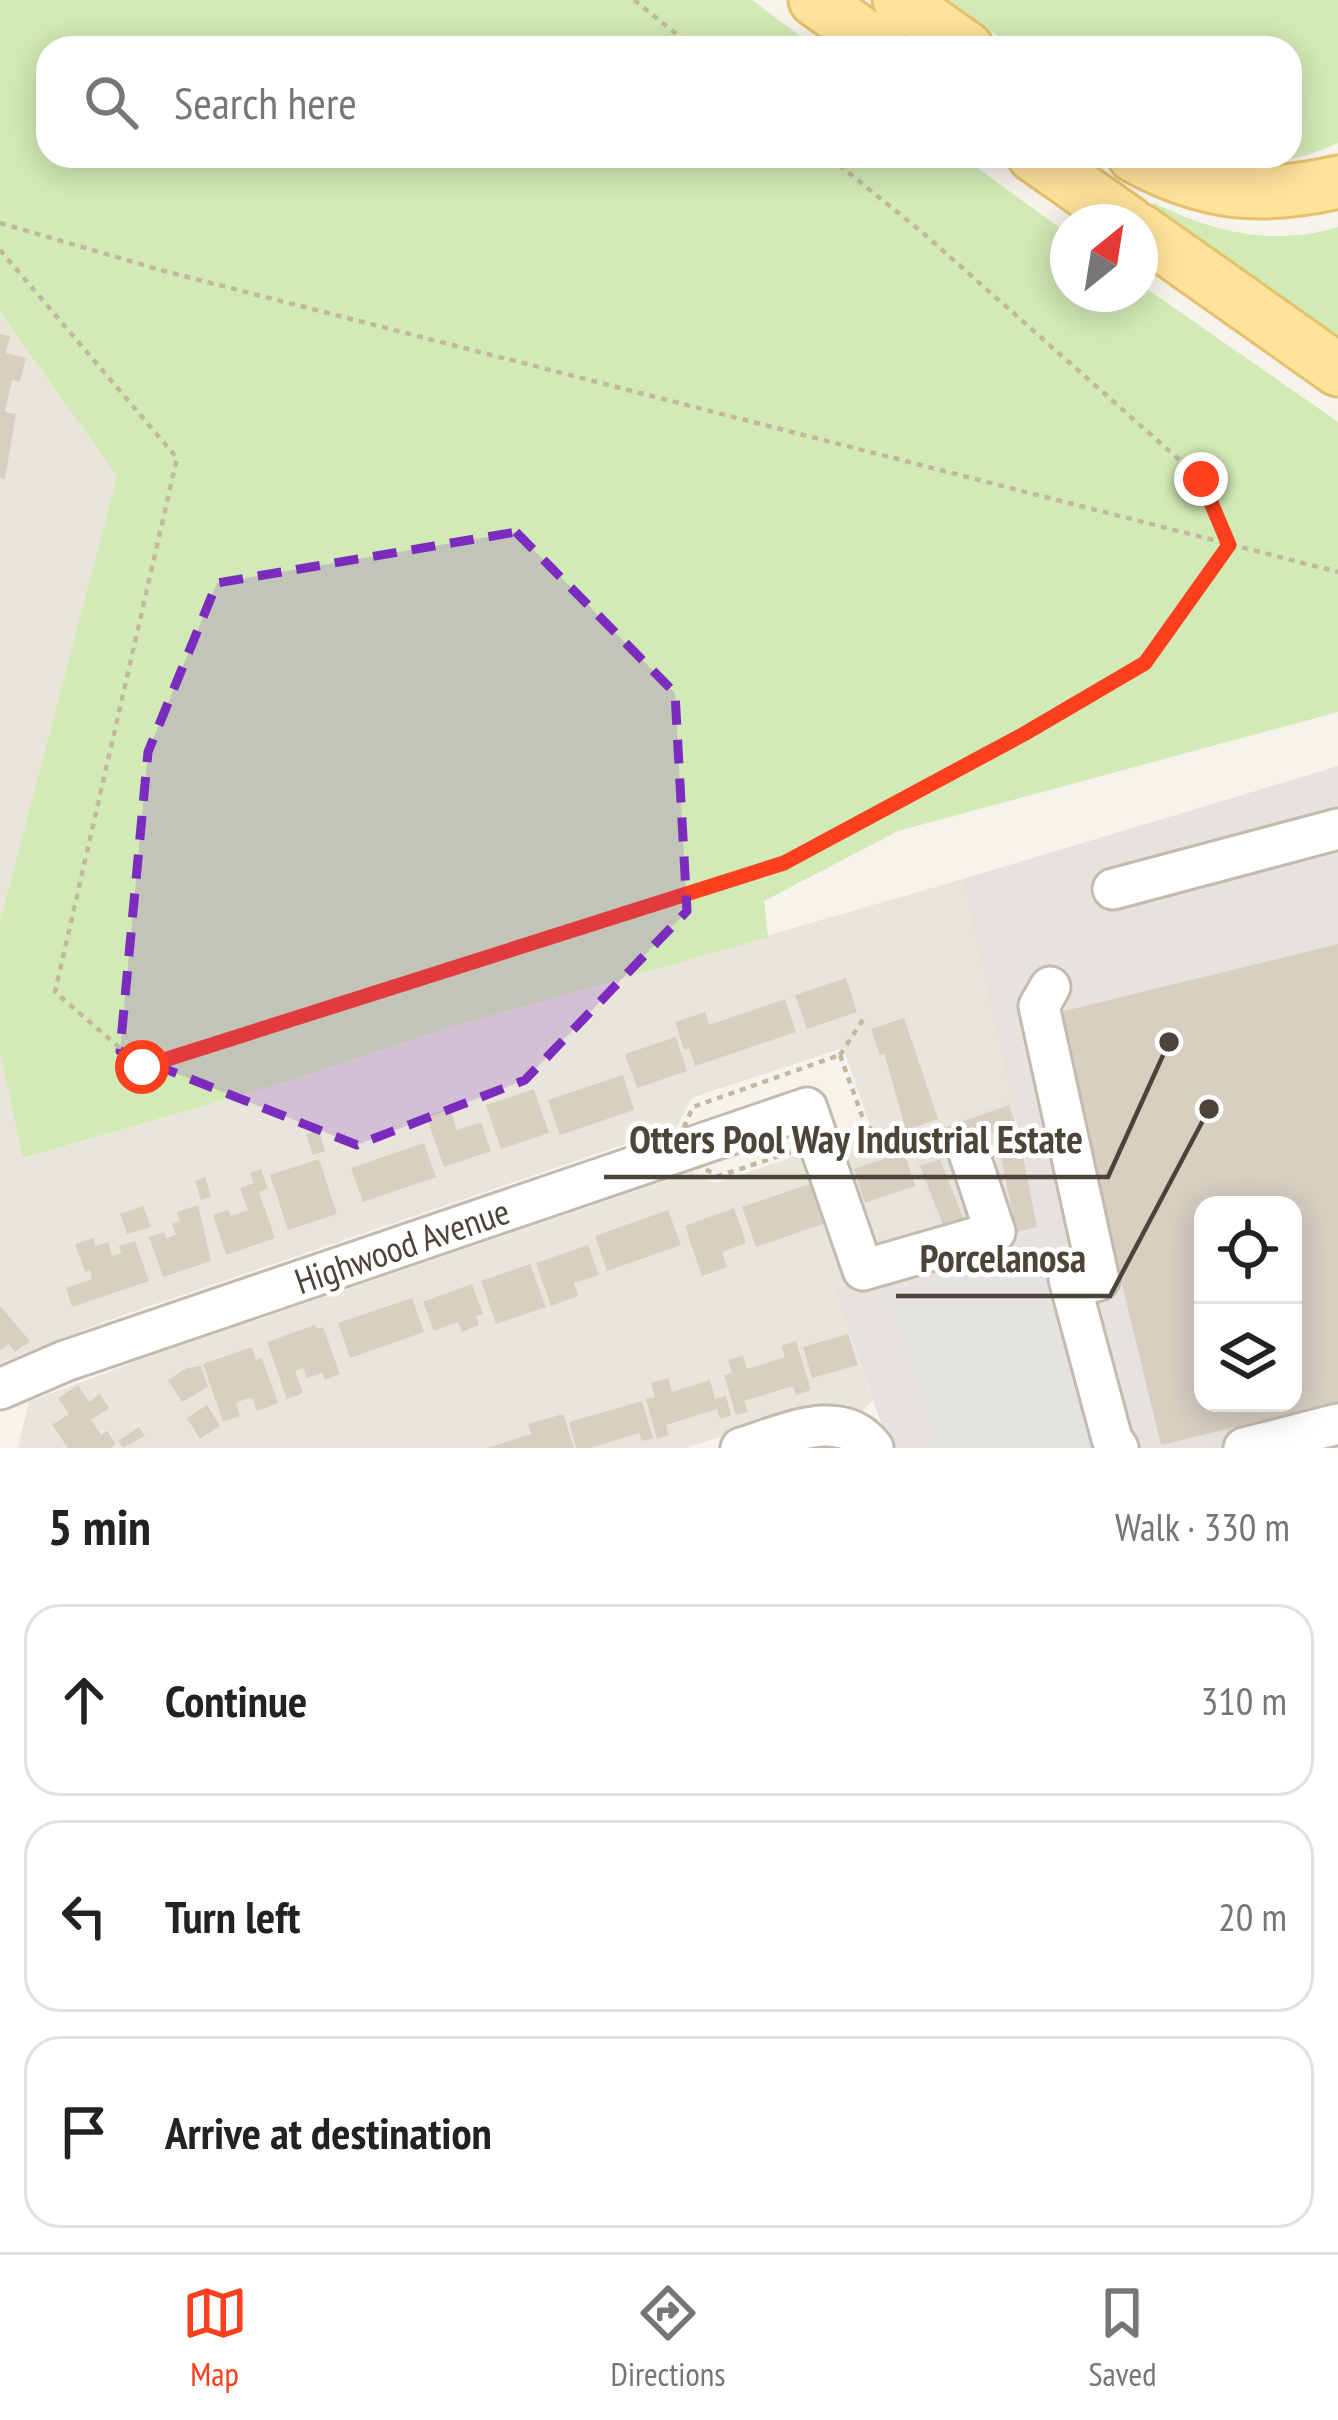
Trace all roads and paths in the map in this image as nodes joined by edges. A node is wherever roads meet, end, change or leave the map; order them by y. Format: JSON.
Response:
{"nodes":[{"id":1,"x":634,"y":0,"type":"edge"},
{"id":2,"x":814,"y":0,"type":"edge"},
{"id":3,"x":899,"y":0,"type":"edge"},
{"id":4,"x":679,"y":36,"type":"edge"},
{"id":5,"x":865,"y":36,"type":"edge"},
{"id":6,"x":950,"y":36,"type":"edge"},
{"id":7,"x":843,"y":168,"type":"edge"},
{"id":8,"x":1051,"y":168,"type":"edge"},
{"id":9,"x":1160,"y":168,"type":"edge"},
{"id":10,"x":1338,"y":182,"type":"edge"},
{"id":11,"x":1102,"y":204,"type":"edge"},
{"id":12,"x":0,"y":223,"type":"edge"},
{"id":13,"x":1158,"y":243,"type":"edge"},
{"id":14,"x":0,"y":250,"type":"edge"},
{"id":15,"x":1338,"y":370,"type":"edge"},
{"id":16,"x":1229,"y":545,"type":"junction"},
{"id":17,"x":1338,"y":572,"type":"edge"},
{"id":18,"x":1338,"y":829,"type":"edge"},
{"id":19,"x":1113,"y":889,"type":"dead end"},
{"id":20,"x":1050,"y":987,"type":"dead end"},
{"id":21,"x":864,"y":1018,"type":"dead end"},
{"id":22,"x":841,"y":1055,"type":"dead end"},
{"id":23,"x":866,"y":1127,"type":"dead end"},
{"id":24,"x":968,"y":1150,"type":"joint"},
{"id":25,"x":0,"y":1389,"type":"edge"},
{"id":26,"x":1338,"y":1424,"type":"edge"},
{"id":27,"x":741,"y":1448,"type":"edge"},
{"id":28,"x":873,"y":1448,"type":"edge"},
{"id":29,"x":1118,"y":1448,"type":"edge"},
{"id":30,"x":1244,"y":1448,"type":"edge"}],
"edges":[{"from":1,"to":4,"type":"path"},
{"from":2,"to":5,"type":"main road"},
{"from":3,"to":6,"type":"main road"},
{"from":7,"to":16,"type":"path"},
{"from":8,"to":11,"type":"main road"},
{"from":9,"to":10,"type":"main road"},
{"from":12,"to":16,"type":"path"},
{"from":13,"to":15,"type":"main road"},
{"from":14,"to":16,"type":"path"},
{"from":16,"to":17,"type":"path"},
{"from":18,"to":19,"type":"street"},
{"from":20,"to":29,"type":"street"},
{"from":21,"to":22,"type":"path"},
{"from":23,"to":24,"type":"path"},
{"from":24,"to":25,"type":"street","name":"Highwood Avenue"},
{"from":26,"to":30,"type":"street"},
{"from":27,"to":28,"type":"street"}]}
